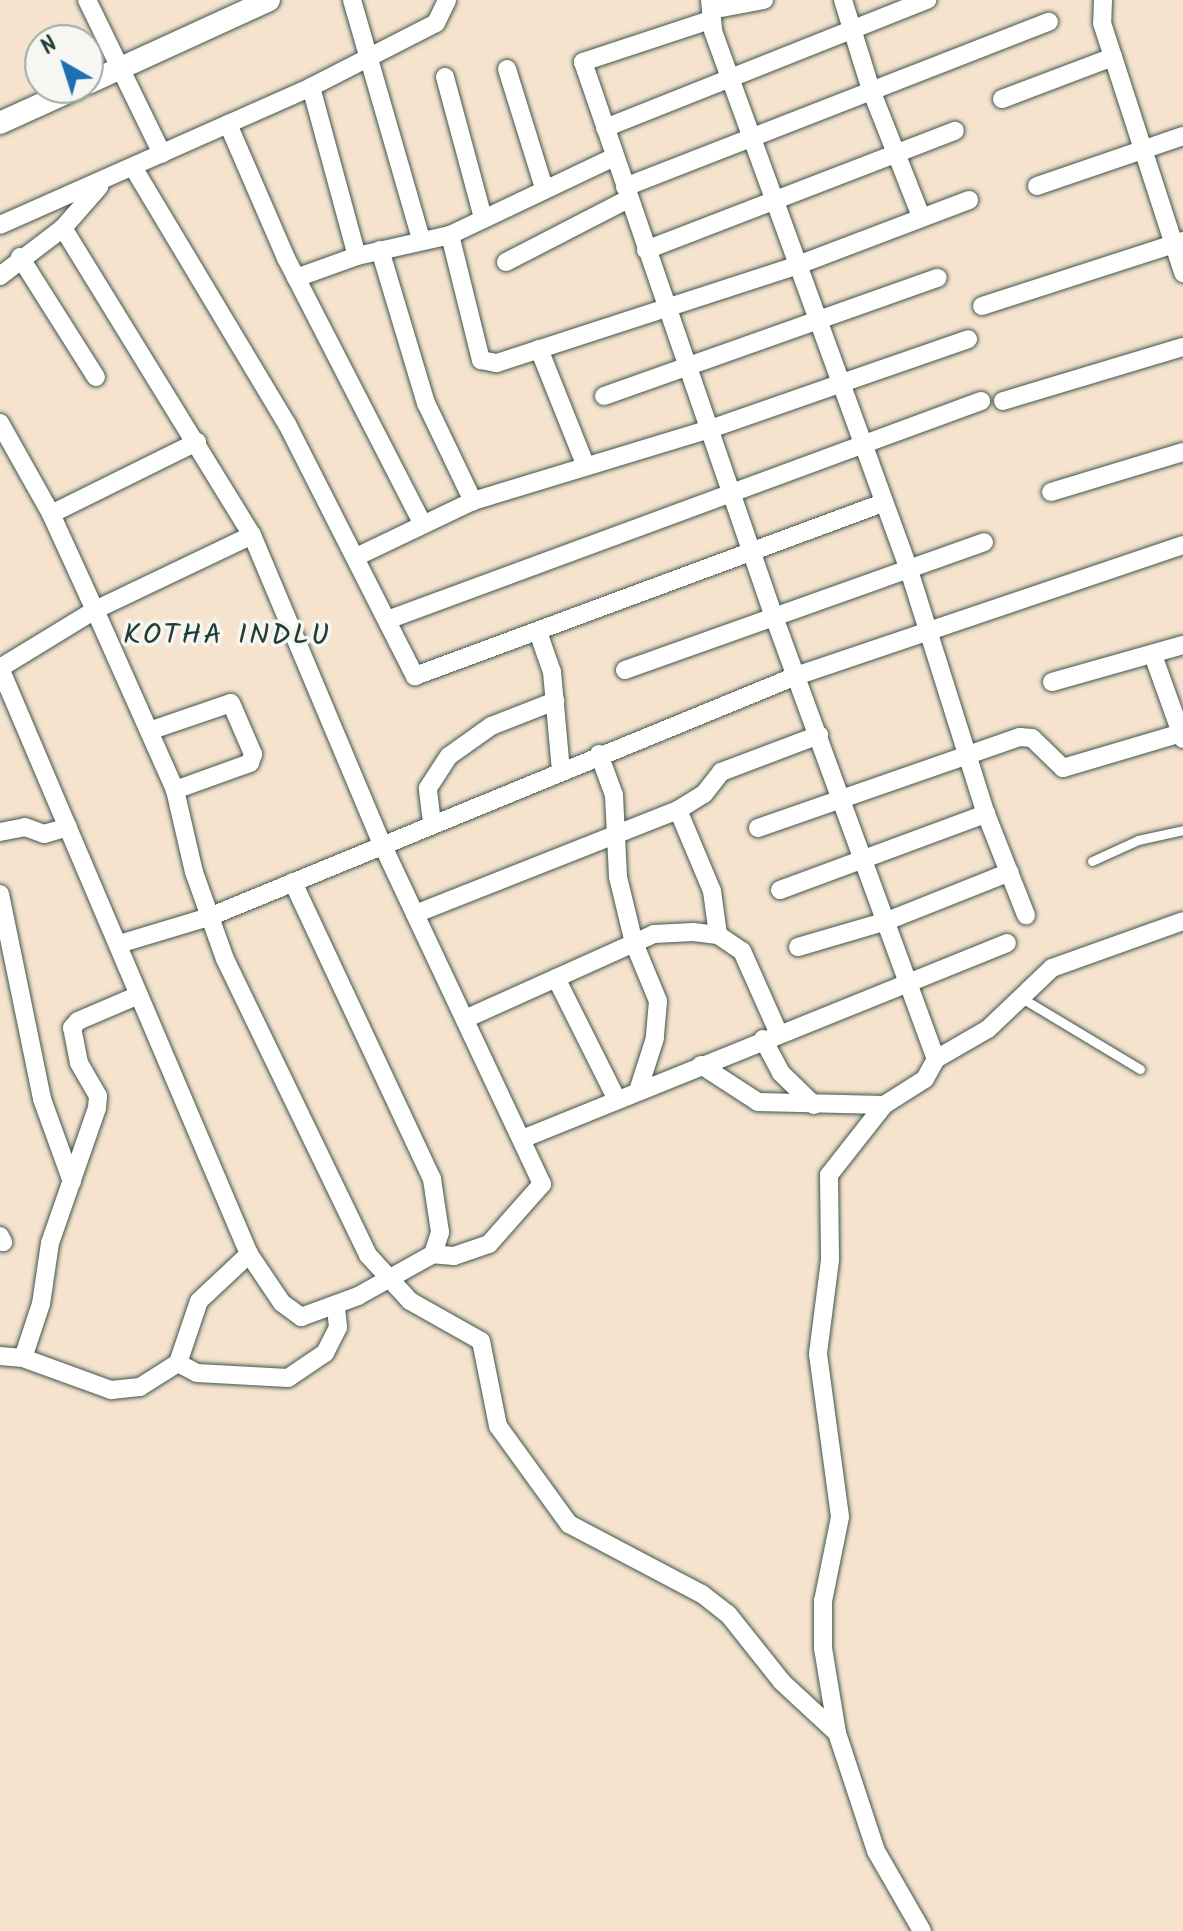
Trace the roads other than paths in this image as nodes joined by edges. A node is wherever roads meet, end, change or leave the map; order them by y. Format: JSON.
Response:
{"nodes":[{"id":1,"x":87,"y":0,"type":"edge"},
{"id":2,"x":269,"y":0,"type":"edge"},
{"id":3,"x":352,"y":0,"type":"edge"},
{"id":4,"x":447,"y":0,"type":"edge"},
{"id":5,"x":764,"y":0,"type":"edge"},
{"id":6,"x":843,"y":0,"type":"edge"},
{"id":7,"x":927,"y":0,"type":"edge"},
{"id":8,"x":1103,"y":0,"type":"edge"},
{"id":9,"x":710,"y":10,"type":"edge"},
{"id":10,"x":1049,"y":22,"type":"dead end"},
{"id":11,"x":853,"y":31,"type":"junction"},
{"id":12,"x":368,"y":56,"type":"junction"},
{"id":13,"x":1113,"y":57,"type":"junction"},
{"id":14,"x":122,"y":68,"type":"junction"},
{"id":15,"x":507,"y":69,"type":"dead end"},
{"id":16,"x":104,"y":76,"type":"edge"},
{"id":17,"x":445,"y":77,"type":"dead end"},
{"id":18,"x":731,"y":78,"type":"junction"},
{"id":19,"x":311,"y":87,"type":"junction"},
{"id":20,"x":871,"y":90,"type":"junction"},
{"id":21,"x":1002,"y":99,"type":"dead end"},
{"id":22,"x":42,"y":104,"type":"edge"},
{"id":23,"x":0,"y":123,"type":"edge"},
{"id":24,"x":228,"y":124,"type":"junction"},
{"id":25,"x":605,"y":128,"type":"junction"},
{"id":26,"x":955,"y":131,"type":"dead end"},
{"id":27,"x":1183,"y":136,"type":"edge"},
{"id":28,"x":751,"y":138,"type":"junction"},
{"id":29,"x":1144,"y":151,"type":"junction"},
{"id":30,"x":162,"y":154,"type":"junction"},
{"id":31,"x":897,"y":154,"type":"junction"},
{"id":32,"x":614,"y":157,"type":"junction"},
{"id":33,"x":133,"y":167,"type":"junction"},
{"id":34,"x":103,"y":183,"type":"junction"},
{"id":35,"x":1037,"y":186,"type":"dead end"},
{"id":36,"x":544,"y":188,"type":"junction"},
{"id":37,"x":626,"y":193,"type":"junction"},
{"id":38,"x":774,"y":200,"type":"junction"},
{"id":39,"x":969,"y":200,"type":"dead end"},
{"id":40,"x":921,"y":216,"type":"junction"},
{"id":41,"x":483,"y":218,"type":"junction"},
{"id":42,"x":0,"y":225,"type":"edge"},
{"id":43,"x":63,"y":228,"type":"junction"},
{"id":44,"x":450,"y":235,"type":"junction"},
{"id":45,"x":421,"y":239,"type":"junction"},
{"id":46,"x":1179,"y":243,"type":"edge"},
{"id":47,"x":380,"y":250,"type":"junction"},
{"id":48,"x":646,"y":250,"type":"junction"},
{"id":49,"x":357,"y":256,"type":"junction"},
{"id":50,"x":20,"y":257,"type":"junction"},
{"id":51,"x":506,"y":262,"type":"dead end"},
{"id":52,"x":798,"y":265,"type":"junction"},
{"id":53,"x":1183,"y":273,"type":"edge"},
{"id":54,"x":0,"y":276,"type":"edge"},
{"id":55,"x":296,"y":278,"type":"junction"},
{"id":56,"x":938,"y":278,"type":"dead end"},
{"id":57,"x":982,"y":306,"type":"dead end"},
{"id":58,"x":668,"y":307,"type":"junction"},
{"id":59,"x":818,"y":324,"type":"junction"},
{"id":60,"x":968,"y":339,"type":"dead end"},
{"id":61,"x":1183,"y":347,"type":"edge"},
{"id":62,"x":539,"y":349,"type":"junction"},
{"id":63,"x":690,"y":368,"type":"junction"},
{"id":64,"x":96,"y":377,"type":"dead end"},
{"id":65,"x":838,"y":385,"type":"junction"},
{"id":66,"x":604,"y":396,"type":"dead end"},
{"id":67,"x":981,"y":401,"type":"dead end"},
{"id":68,"x":1003,"y":401,"type":"dead end"},
{"id":69,"x":0,"y":423,"type":"edge"},
{"id":70,"x":713,"y":428,"type":"junction"},
{"id":71,"x":197,"y":442,"type":"junction"},
{"id":72,"x":861,"y":446,"type":"junction"},
{"id":73,"x":1183,"y":452,"type":"edge"},
{"id":74,"x":585,"y":464,"type":"junction"},
{"id":75,"x":730,"y":492,"type":"junction"},
{"id":76,"x":1051,"y":492,"type":"dead end"},
{"id":77,"x":473,"y":501,"type":"junction"},
{"id":78,"x":883,"y":503,"type":"junction"},
{"id":79,"x":51,"y":514,"type":"junction"},
{"id":80,"x":422,"y":523,"type":"junction"},
{"id":81,"x":252,"y":535,"type":"junction"},
{"id":82,"x":984,"y":542,"type":"dead end"},
{"id":83,"x":1183,"y":545,"type":"edge"},
{"id":84,"x":753,"y":553,"type":"junction"},
{"id":85,"x":356,"y":557,"type":"junction"},
{"id":86,"x":908,"y":567,"type":"junction"},
{"id":87,"x":95,"y":610,"type":"junction"},
{"id":88,"x":773,"y":614,"type":"junction"},
{"id":89,"x":390,"y":619,"type":"junction"},
{"id":90,"x":927,"y":628,"type":"junction"},
{"id":91,"x":538,"y":632,"type":"junction"},
{"id":92,"x":1183,"y":645,"type":"edge"},
{"id":93,"x":1153,"y":655,"type":"junction"},
{"id":94,"x":0,"y":668,"type":"edge"},
{"id":95,"x":625,"y":670,"type":"dead end"},
{"id":96,"x":796,"y":676,"type":"junction"},
{"id":97,"x":1052,"y":682,"type":"dead end"},
{"id":98,"x":555,"y":701,"type":"junction"},
{"id":99,"x":152,"y":730,"type":"junction"},
{"id":100,"x":1181,"y":730,"type":"edge"},
{"id":101,"x":819,"y":735,"type":"junction"},
{"id":102,"x":970,"y":752,"type":"junction"},
{"id":103,"x":599,"y":754,"type":"junction"},
{"id":104,"x":561,"y":770,"type":"junction"},
{"id":105,"x":175,"y":790,"type":"junction"},
{"id":106,"x":843,"y":800,"type":"junction"},
{"id":107,"x":678,"y":810,"type":"junction"},
{"id":108,"x":986,"y":814,"type":"junction"},
{"id":109,"x":432,"y":823,"type":"junction"},
{"id":110,"x":68,"y":827,"type":"junction"},
{"id":111,"x":758,"y":828,"type":"dead end"},
{"id":112,"x":1183,"y":830,"type":"edge"},
{"id":113,"x":0,"y":832,"type":"edge"},
{"id":114,"x":613,"y":833,"type":"junction"},
{"id":115,"x":382,"y":844,"type":"junction"},
{"id":116,"x":1092,"y":861,"type":"dead end"},
{"id":117,"x":863,"y":863,"type":"junction"},
{"id":118,"x":1010,"y":872,"type":"junction"},
{"id":119,"x":293,"y":882,"type":"junction"},
{"id":120,"x":780,"y":890,"type":"dead end"},
{"id":121,"x":0,"y":894,"type":"edge"},
{"id":122,"x":415,"y":914,"type":"junction"},
{"id":123,"x":1026,"y":915,"type":"dead end"},
{"id":124,"x":209,"y":917,"type":"junction"},
{"id":125,"x":887,"y":921,"type":"junction"},
{"id":126,"x":1183,"y":921,"type":"edge"},
{"id":127,"x":718,"y":935,"type":"junction"},
{"id":128,"x":634,"y":943,"type":"junction"},
{"id":129,"x":1007,"y":943,"type":"dead end"},
{"id":130,"x":119,"y":944,"type":"junction"},
{"id":131,"x":798,"y":947,"type":"dead end"},
{"id":132,"x":556,"y":978,"type":"junction"},
{"id":133,"x":908,"y":984,"type":"junction"},
{"id":134,"x":139,"y":995,"type":"junction"},
{"id":135,"x":1020,"y":997,"type":"junction"},
{"id":136,"x":465,"y":1019,"type":"junction"},
{"id":137,"x":771,"y":1036,"type":"junction"},
{"id":138,"x":936,"y":1059,"type":"junction"},
{"id":139,"x":701,"y":1065,"type":"junction"},
{"id":140,"x":1140,"y":1069,"type":"dead end"},
{"id":141,"x":638,"y":1091,"type":"junction"},
{"id":142,"x":617,"y":1100,"type":"junction"},
{"id":143,"x":814,"y":1105,"type":"junction"},
{"id":144,"x":884,"y":1105,"type":"junction"},
{"id":145,"x":522,"y":1139,"type":"junction"},
{"id":146,"x":72,"y":1182,"type":"junction"},
{"id":147,"x":249,"y":1254,"type":"junction"},
{"id":148,"x":433,"y":1254,"type":"junction"},
{"id":149,"x":386,"y":1280,"type":"junction"},
{"id":150,"x":336,"y":1307,"type":"junction"},
{"id":151,"x":0,"y":1356,"type":"edge"},
{"id":152,"x":23,"y":1358,"type":"junction"},
{"id":153,"x":178,"y":1363,"type":"junction"},
{"id":154,"x":837,"y":1733,"type":"junction"},
{"id":155,"x":922,"y":1931,"type":"edge"}],
"edges":[{"from":1,"to":14,"type":"street"},
{"from":2,"to":14,"type":"street"},
{"from":3,"to":12,"type":"street"},
{"from":4,"to":12,"type":"street"},
{"from":5,"to":9,"type":"street"},
{"from":6,"to":11,"type":"street"},
{"from":7,"to":11,"type":"street"},
{"from":8,"to":13,"type":"street"},
{"from":9,"to":18,"type":"street"},
{"from":9,"to":25,"type":"street"},
{"from":10,"to":20,"type":"street"},
{"from":11,"to":18,"type":"street"},
{"from":11,"to":20,"type":"street"},
{"from":12,"to":19,"type":"street"},
{"from":12,"to":45,"type":"street"},
{"from":13,"to":21,"type":"street"},
{"from":13,"to":29,"type":"street"},
{"from":14,"to":16,"type":"street"},
{"from":14,"to":30,"type":"street"},
{"from":15,"to":36,"type":"street"},
{"from":17,"to":41,"type":"street"},
{"from":18,"to":25,"type":"street"},
{"from":18,"to":28,"type":"street"},
{"from":19,"to":24,"type":"street"},
{"from":19,"to":49,"type":"street"},
{"from":20,"to":28,"type":"street"},
{"from":20,"to":31,"type":"street"},
{"from":22,"to":23,"type":"street"},
{"from":24,"to":30,"type":"street"},
{"from":24,"to":55,"type":"street"},
{"from":25,"to":32,"type":"street"},
{"from":26,"to":31,"type":"street"},
{"from":27,"to":29,"type":"street"},
{"from":28,"to":37,"type":"street"},
{"from":28,"to":38,"type":"street"},
{"from":29,"to":35,"type":"street"},
{"from":29,"to":46,"type":"street"},
{"from":30,"to":33,"type":"street"},
{"from":31,"to":38,"type":"street"},
{"from":31,"to":40,"type":"street"},
{"from":32,"to":36,"type":"street"},
{"from":32,"to":37,"type":"street"},
{"from":33,"to":34,"type":"street"},
{"from":33,"to":85,"type":"street"},
{"from":34,"to":42,"type":"street"},
{"from":34,"to":43,"type":"street"},
{"from":36,"to":41,"type":"street"},
{"from":37,"to":48,"type":"street"},
{"from":37,"to":51,"type":"street"},
{"from":38,"to":48,"type":"street"},
{"from":38,"to":52,"type":"street"},
{"from":39,"to":40,"type":"street"},
{"from":40,"to":52,"type":"street"},
{"from":41,"to":44,"type":"street"},
{"from":43,"to":50,"type":"street"},
{"from":43,"to":71,"type":"street"},
{"from":44,"to":45,"type":"street"},
{"from":44,"to":62,"type":"street"},
{"from":45,"to":47,"type":"street"},
{"from":46,"to":53,"type":"street"},
{"from":46,"to":57,"type":"street"},
{"from":47,"to":49,"type":"street"},
{"from":47,"to":77,"type":"street"},
{"from":48,"to":58,"type":"street"},
{"from":49,"to":55,"type":"street"},
{"from":50,"to":54,"type":"street"},
{"from":50,"to":64,"type":"street"},
{"from":52,"to":58,"type":"street"},
{"from":52,"to":59,"type":"street"},
{"from":55,"to":80,"type":"street"},
{"from":56,"to":59,"type":"street"},
{"from":58,"to":62,"type":"street"},
{"from":58,"to":63,"type":"street"},
{"from":59,"to":63,"type":"street"},
{"from":59,"to":65,"type":"street"},
{"from":60,"to":65,"type":"street"},
{"from":61,"to":68,"type":"street"},
{"from":62,"to":74,"type":"street"},
{"from":63,"to":66,"type":"street"},
{"from":63,"to":70,"type":"street"},
{"from":65,"to":70,"type":"street"},
{"from":65,"to":72,"type":"street"},
{"from":67,"to":72,"type":"street"},
{"from":69,"to":79,"type":"street"},
{"from":70,"to":74,"type":"street"},
{"from":70,"to":75,"type":"street"},
{"from":71,"to":79,"type":"street"},
{"from":71,"to":81,"type":"street"},
{"from":72,"to":75,"type":"street"},
{"from":72,"to":78,"type":"street"},
{"from":73,"to":76,"type":"street"},
{"from":74,"to":77,"type":"street"},
{"from":75,"to":84,"type":"street"},
{"from":75,"to":89,"type":"street"},
{"from":77,"to":80,"type":"street"},
{"from":78,"to":84,"type":"street"},
{"from":78,"to":86,"type":"street"},
{"from":79,"to":87,"type":"street"},
{"from":80,"to":85,"type":"street"},
{"from":81,"to":87,"type":"street"},
{"from":81,"to":115,"type":"street"},
{"from":82,"to":86,"type":"street"},
{"from":83,"to":90,"type":"street"},
{"from":84,"to":88,"type":"street"},
{"from":84,"to":91,"type":"street"},
{"from":85,"to":89,"type":"street"},
{"from":86,"to":88,"type":"street"},
{"from":86,"to":90,"type":"street"},
{"from":87,"to":94,"type":"street"},
{"from":87,"to":99,"type":"street"},
{"from":88,"to":95,"type":"street"},
{"from":88,"to":96,"type":"street"},
{"from":89,"to":91,"type":"street"},
{"from":90,"to":96,"type":"street"},
{"from":90,"to":102,"type":"street"},
{"from":91,"to":98,"type":"street"},
{"from":92,"to":93,"type":"street"},
{"from":93,"to":97,"type":"street"},
{"from":93,"to":100,"type":"street"},
{"from":94,"to":110,"type":"street"},
{"from":96,"to":101,"type":"street"},
{"from":96,"to":103,"type":"street"},
{"from":98,"to":104,"type":"street"},
{"from":98,"to":109,"type":"street"},
{"from":99,"to":105,"type":"street"},
{"from":99,"to":105,"type":"street"},
{"from":100,"to":102,"type":"street"},
{"from":101,"to":106,"type":"street"},
{"from":101,"to":107,"type":"street"},
{"from":102,"to":106,"type":"street"},
{"from":102,"to":108,"type":"street"},
{"from":103,"to":104,"type":"street"},
{"from":103,"to":114,"type":"street"},
{"from":104,"to":109,"type":"street"},
{"from":105,"to":124,"type":"street"},
{"from":106,"to":111,"type":"street"},
{"from":106,"to":117,"type":"street"},
{"from":107,"to":114,"type":"street"},
{"from":107,"to":127,"type":"street"},
{"from":108,"to":117,"type":"street"},
{"from":108,"to":118,"type":"street"},
{"from":109,"to":115,"type":"street"},
{"from":110,"to":113,"type":"street"},
{"from":110,"to":130,"type":"street"},
{"from":112,"to":116,"type":"lane"},
{"from":114,"to":122,"type":"street"},
{"from":114,"to":128,"type":"street"},
{"from":115,"to":119,"type":"street"},
{"from":115,"to":122,"type":"street"},
{"from":117,"to":120,"type":"street"},
{"from":117,"to":125,"type":"street"},
{"from":118,"to":123,"type":"street"},
{"from":118,"to":125,"type":"street"},
{"from":119,"to":124,"type":"street"},
{"from":119,"to":148,"type":"street"},
{"from":121,"to":146,"type":"street"},
{"from":122,"to":136,"type":"street"},
{"from":124,"to":130,"type":"street"},
{"from":124,"to":149,"type":"street"},
{"from":125,"to":131,"type":"street"},
{"from":125,"to":133,"type":"street"},
{"from":126,"to":135,"type":"street"},
{"from":127,"to":128,"type":"street"},
{"from":127,"to":137,"type":"street"},
{"from":128,"to":132,"type":"street"},
{"from":128,"to":141,"type":"street"},
{"from":129,"to":133,"type":"street"},
{"from":130,"to":134,"type":"street"},
{"from":132,"to":136,"type":"street"},
{"from":132,"to":142,"type":"street"},
{"from":133,"to":137,"type":"street"},
{"from":133,"to":138,"type":"street"},
{"from":134,"to":146,"type":"street"},
{"from":134,"to":147,"type":"street"},
{"from":135,"to":138,"type":"street"},
{"from":135,"to":140,"type":"lane"},
{"from":136,"to":145,"type":"street"},
{"from":137,"to":139,"type":"street"},
{"from":137,"to":143,"type":"street"},
{"from":138,"to":144,"type":"street"},
{"from":139,"to":141,"type":"street"},
{"from":139,"to":143,"type":"street"},
{"from":141,"to":142,"type":"street"},
{"from":142,"to":145,"type":"street"},
{"from":143,"to":144,"type":"street"},
{"from":144,"to":154,"type":"street"},
{"from":145,"to":148,"type":"street"},
{"from":146,"to":152,"type":"street"},
{"from":147,"to":150,"type":"street"},
{"from":147,"to":153,"type":"street"},
{"from":148,"to":149,"type":"street"},
{"from":149,"to":150,"type":"street"},
{"from":149,"to":154,"type":"street"},
{"from":150,"to":153,"type":"street"},
{"from":151,"to":152,"type":"street"},
{"from":152,"to":153,"type":"street"},
{"from":154,"to":155,"type":"street"}]}
